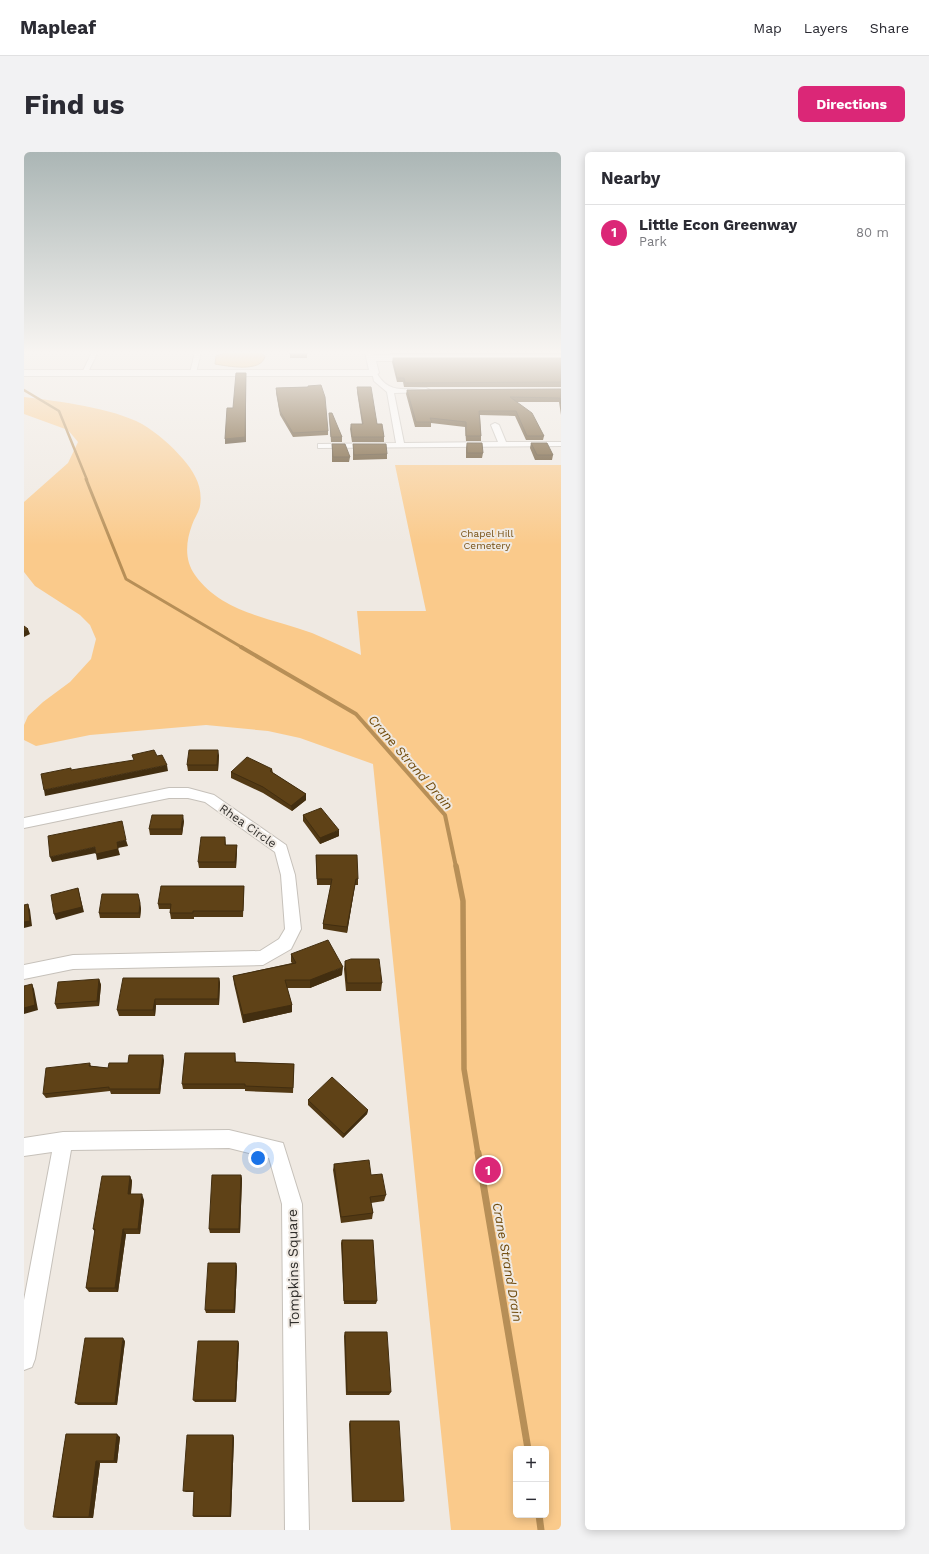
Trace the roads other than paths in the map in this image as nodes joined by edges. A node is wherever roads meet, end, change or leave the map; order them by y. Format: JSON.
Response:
{"nodes":[{"id":1,"x":395,"y":416,"type":"edge"},
{"id":2,"x":495,"y":425,"type":"dead end"},
{"id":3,"x":400,"y":444,"type":"junction"},
{"id":4,"x":503,"y":444,"type":"junction"},
{"id":5,"x":561,"y":444,"type":"edge"},
{"id":6,"x":320,"y":446,"type":"dead end"},
{"id":7,"x":24,"y":823,"type":"edge"},
{"id":8,"x":24,"y":972,"type":"edge"},
{"id":9,"x":63,"y":1141,"type":"junction"},
{"id":10,"x":24,"y":1147,"type":"edge"},
{"id":11,"x":24,"y":1359,"type":"edge"},
{"id":12,"x":297,"y":1530,"type":"edge"}],
"edges":[{"from":1,"to":3,"type":"street"},
{"from":2,"to":4,"type":"street"},
{"from":3,"to":4,"type":"street"},
{"from":3,"to":6,"type":"street"},
{"from":4,"to":5,"type":"street"},
{"from":7,"to":8,"type":"street","name":"Rhea Circle"},
{"from":9,"to":10,"type":"street","name":"Tompkins Square"},
{"from":9,"to":11,"type":"street"},
{"from":9,"to":12,"type":"street","name":"Tompkins Square"}]}
